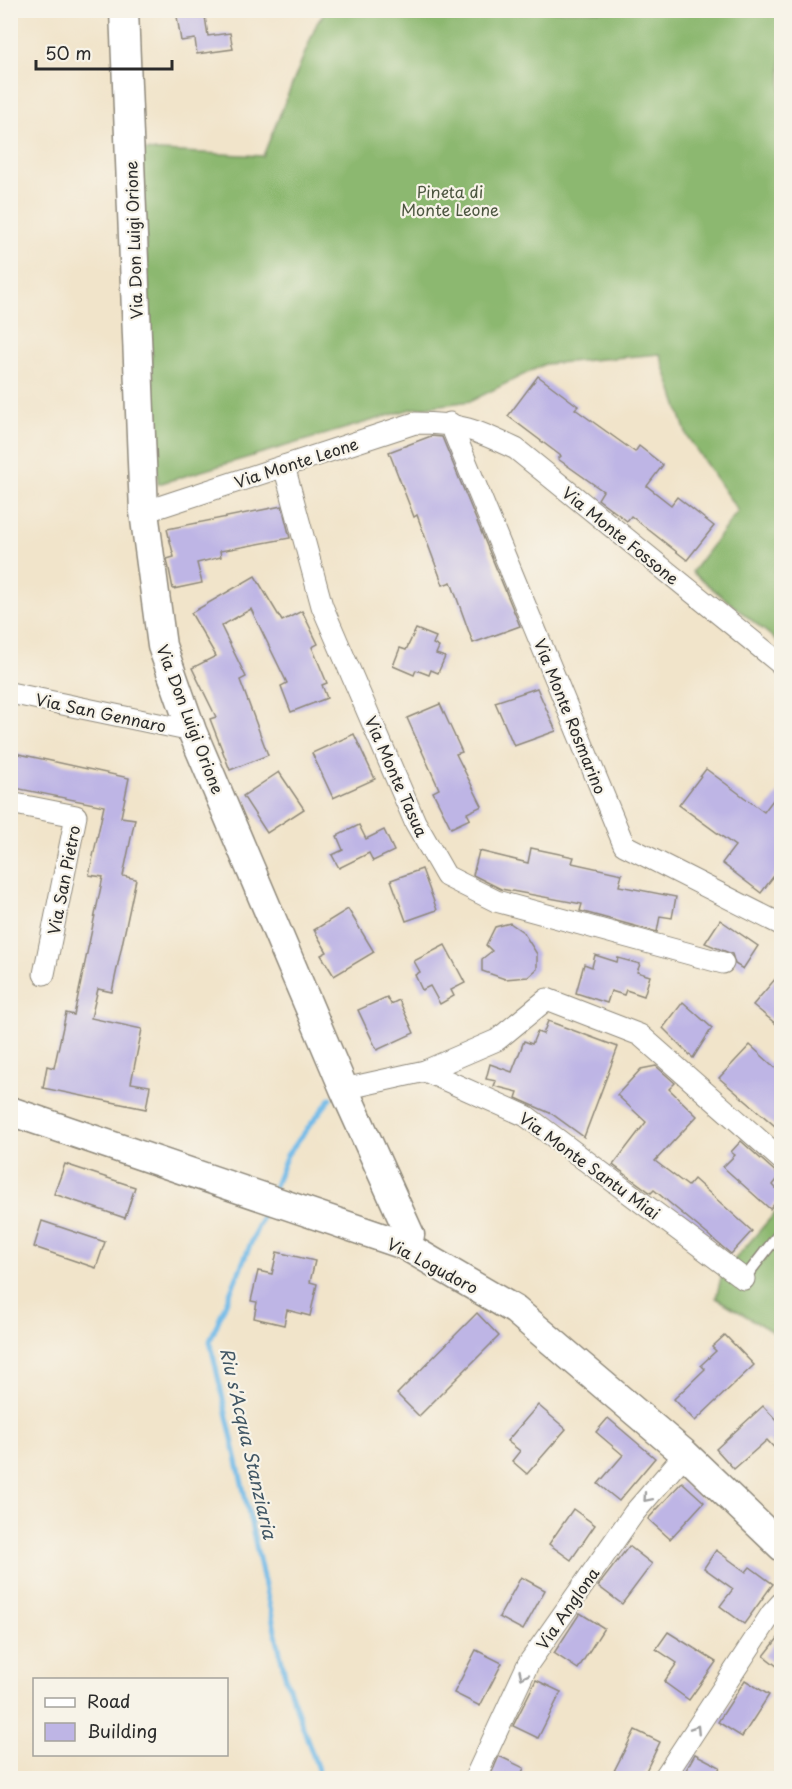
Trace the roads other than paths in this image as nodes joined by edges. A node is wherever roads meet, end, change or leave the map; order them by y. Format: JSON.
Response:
{"nodes":[{"id":1,"x":124,"y":10,"type":"edge"},
{"id":2,"x":450,"y":423,"type":"junction"},
{"id":3,"x":284,"y":466,"type":"junction"},
{"id":4,"x":144,"y":512,"type":"junction"},
{"id":5,"x":782,"y":665,"type":"edge"},
{"id":6,"x":10,"y":693,"type":"edge"},
{"id":7,"x":192,"y":731,"type":"junction"},
{"id":8,"x":10,"y":803,"type":"edge"},
{"id":9,"x":780,"y":920,"type":"edge"},
{"id":10,"x":723,"y":963,"type":"dead end"},
{"id":11,"x":44,"y":974,"type":"dead end"},
{"id":12,"x":425,"y":1071,"type":"junction"},
{"id":13,"x":344,"y":1089,"type":"junction"},
{"id":14,"x":10,"y":1111,"type":"edge"},
{"id":15,"x":782,"y":1160,"type":"edge"},
{"id":16,"x":782,"y":1230,"type":"edge"},
{"id":17,"x":404,"y":1245,"type":"junction"},
{"id":18,"x":744,"y":1279,"type":"joint"},
{"id":19,"x":685,"y":1454,"type":"junction"},
{"id":20,"x":782,"y":1547,"type":"edge"},
{"id":21,"x":782,"y":1602,"type":"edge"},
{"id":22,"x":475,"y":1779,"type":"edge"},
{"id":23,"x":664,"y":1779,"type":"edge"}],
"edges":[{"from":1,"to":4,"type":"street","name":"Via Don Luigi Orione"},
{"from":2,"to":3,"type":"street","name":"Via Monte Leone"},
{"from":2,"to":5,"type":"street","name":"Via Monte Fossone"},
{"from":2,"to":9,"type":"street","name":"Via Monte Rosmarino"},
{"from":3,"to":4,"type":"street","name":"Via Monte Leone"},
{"from":3,"to":10,"type":"street","name":"Via Monte Tasua"},
{"from":4,"to":7,"type":"street","name":"Via Don Luigi Orione"},
{"from":6,"to":7,"type":"street","name":"Via San Gennaro"},
{"from":7,"to":13,"type":"street","name":"Via Don Luigi Orione"},
{"from":8,"to":11,"type":"street","name":"Via San Pietro"},
{"from":12,"to":13,"type":"street"},
{"from":12,"to":15,"type":"street"},
{"from":12,"to":18,"type":"street","name":"Via Monte Santu Miai"},
{"from":13,"to":17,"type":"street","name":"Via Don Luigi Orione"},
{"from":14,"to":17,"type":"street","name":"Via Logudoro"},
{"from":16,"to":18,"type":"lane"},
{"from":17,"to":19,"type":"street","name":"Via Logudoro"},
{"from":19,"to":20,"type":"street","name":"Via Logudoro"},
{"from":19,"to":22,"type":"street","name":"Via Anglona","one_way":true},
{"from":23,"to":21,"type":"street","one_way":true}]}
